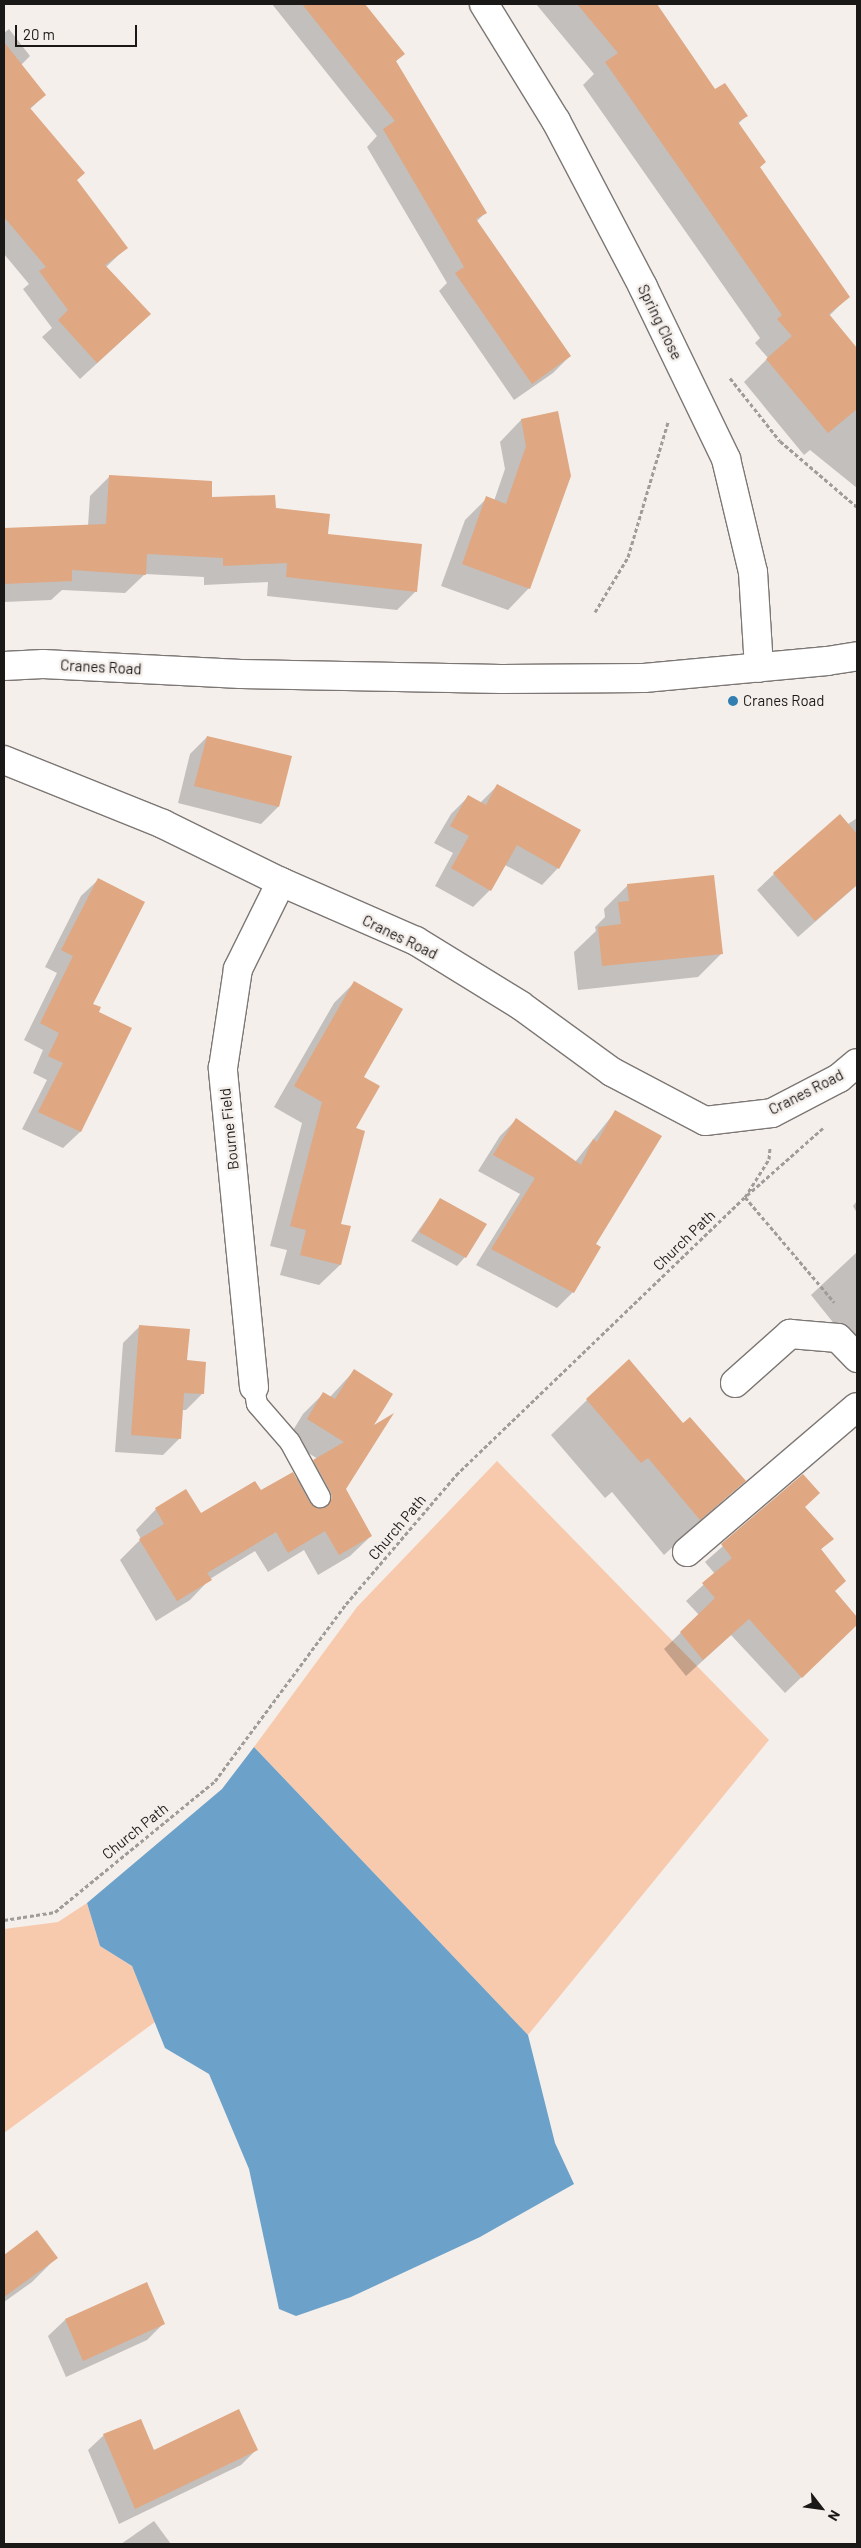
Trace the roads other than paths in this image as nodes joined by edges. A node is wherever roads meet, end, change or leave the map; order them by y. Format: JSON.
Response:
{"nodes":[{"id":1,"x":484,"y":4,"type":"edge"},
{"id":2,"x":857,"y":656,"type":"edge"},
{"id":3,"x":4,"y":666,"type":"edge"},
{"id":4,"x":759,"y":668,"type":"junction"},
{"id":5,"x":4,"y":760,"type":"edge"},
{"id":6,"x":281,"y":882,"type":"junction"},
{"id":7,"x":857,"y":1063,"type":"edge"},
{"id":8,"x":857,"y":1358,"type":"edge"},
{"id":9,"x":735,"y":1383,"type":"dead end"},
{"id":10,"x":254,"y":1387,"type":"joint"},
{"id":11,"x":857,"y":1407,"type":"edge"},
{"id":12,"x":320,"y":1497,"type":"dead end"},
{"id":13,"x":687,"y":1552,"type":"dead end"}],
"edges":[{"from":1,"to":4,"type":"street","name":"Spring Close"},
{"from":2,"to":4,"type":"street","name":"Cranes Road"},
{"from":3,"to":4,"type":"street","name":"Cranes Road"},
{"from":5,"to":6,"type":"street","name":"Cranes Road"},
{"from":6,"to":7,"type":"street","name":"Cranes Road"},
{"from":6,"to":10,"type":"street","name":"Bourne Field"},
{"from":8,"to":9,"type":"street"},
{"from":10,"to":12,"type":"lane"},
{"from":11,"to":13,"type":"street"}]}
